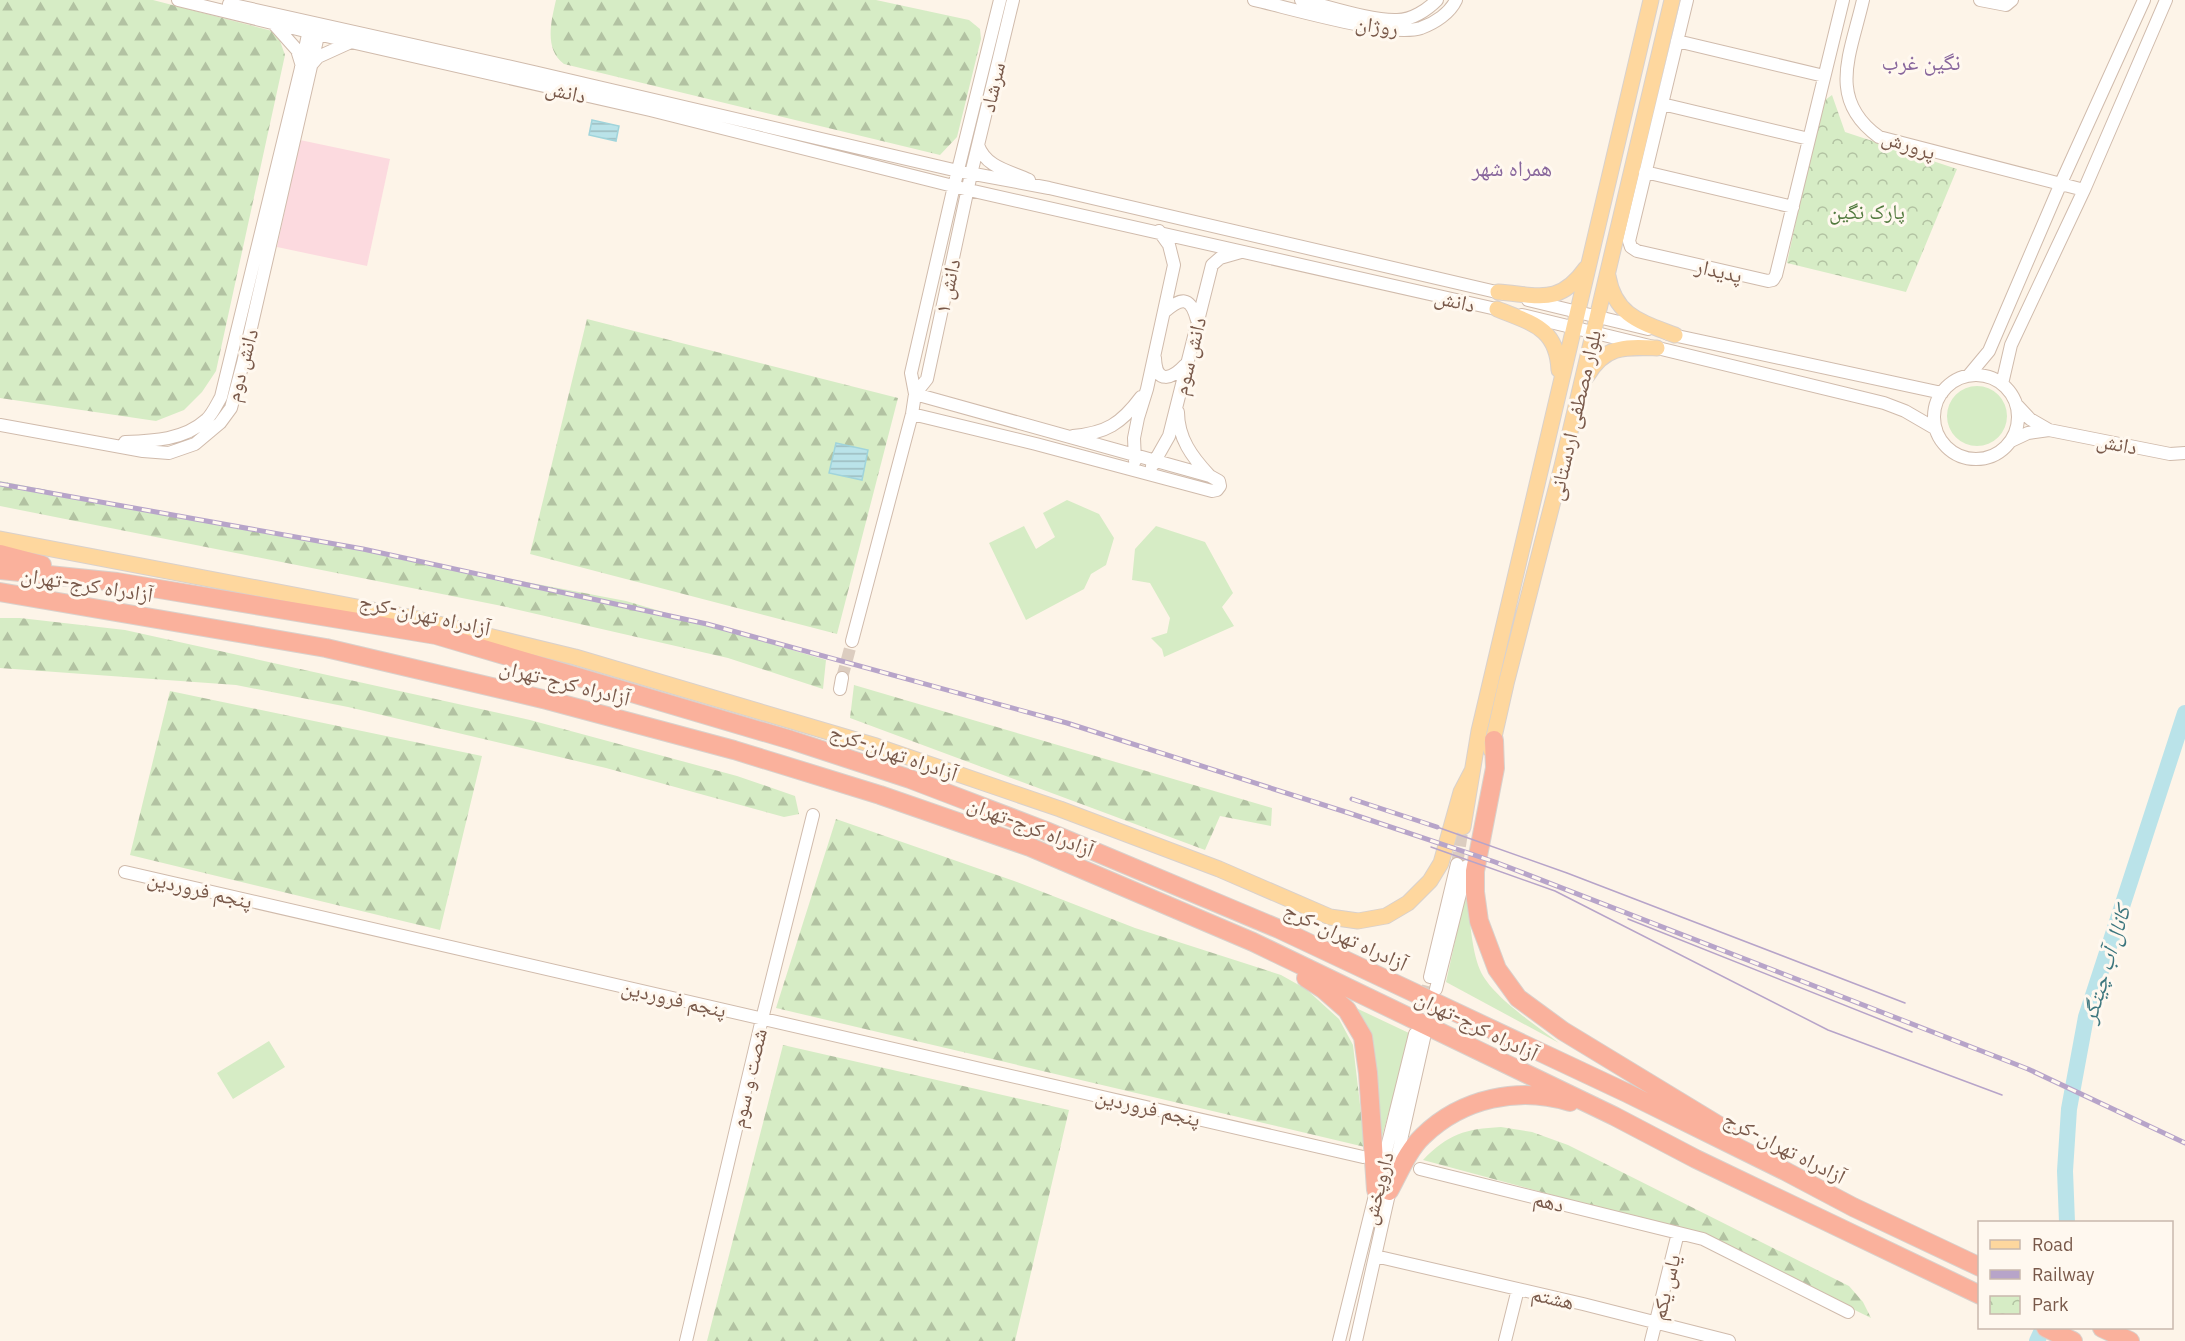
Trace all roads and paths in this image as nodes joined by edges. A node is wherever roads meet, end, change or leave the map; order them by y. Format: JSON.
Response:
{"nodes":[{"id":1,"x":178,"y":0,"type":"edge"},
{"id":2,"x":213,"y":0,"type":"edge"},
{"id":3,"x":1000,"y":0,"type":"edge"},
{"id":4,"x":1013,"y":0,"type":"edge"},
{"id":5,"x":1254,"y":0,"type":"edge"},
{"id":6,"x":1301,"y":0,"type":"edge"},
{"id":7,"x":1437,"y":0,"type":"edge"},
{"id":8,"x":1456,"y":0,"type":"edge"},
{"id":9,"x":1651,"y":0,"type":"edge"},
{"id":10,"x":1672,"y":0,"type":"edge"},
{"id":11,"x":1687,"y":0,"type":"edge"},
{"id":12,"x":1843,"y":0,"type":"edge"},
{"id":13,"x":1863,"y":0,"type":"edge"},
{"id":14,"x":1980,"y":0,"type":"edge"},
{"id":15,"x":2012,"y":0,"type":"edge"},
{"id":16,"x":2144,"y":0,"type":"edge"},
{"id":17,"x":2166,"y":0,"type":"edge"},
{"id":18,"x":1328,"y":12,"type":"junction"},
{"id":19,"x":273,"y":23,"type":"junction"},
{"id":20,"x":314,"y":28,"type":"junction"},
{"id":21,"x":1677,"y":41,"type":"junction"},
{"id":22,"x":351,"y":42,"type":"junction"},
{"id":23,"x":306,"y":68,"type":"junction"},
{"id":24,"x":1824,"y":76,"type":"junction"},
{"id":25,"x":1662,"y":104,"type":"junction"},
{"id":26,"x":1809,"y":139,"type":"junction"},
{"id":27,"x":978,"y":145,"type":"junction"},
{"id":28,"x":958,"y":171,"type":"junction"},
{"id":29,"x":1645,"y":172,"type":"junction"},
{"id":30,"x":971,"y":174,"type":"junction"},
{"id":31,"x":2061,"y":183,"type":"junction"},
{"id":32,"x":954,"y":186,"type":"junction"},
{"id":33,"x":1049,"y":189,"type":"junction"},
{"id":34,"x":969,"y":190,"type":"junction"},
{"id":35,"x":2084,"y":190,"type":"junction"},
{"id":36,"x":1792,"y":207,"type":"junction"},
{"id":37,"x":1159,"y":231,"type":"junction"},
{"id":38,"x":1596,"y":236,"type":"junction"},
{"id":39,"x":1614,"y":238,"type":"junction"},
{"id":40,"x":1242,"y":252,"type":"junction"},
{"id":41,"x":1589,"y":263,"type":"junction"},
{"id":42,"x":1607,"y":272,"type":"junction"},
{"id":43,"x":1498,"y":292,"type":"junction"},
{"id":44,"x":1497,"y":309,"type":"junction"},
{"id":45,"x":1164,"y":312,"type":"junction"},
{"id":46,"x":1577,"y":320,"type":"junction"},
{"id":47,"x":1197,"y":321,"type":"junction"},
{"id":48,"x":1595,"y":324,"type":"junction"},
{"id":49,"x":1675,"y":335,"type":"junction"},
{"id":50,"x":1657,"y":348,"type":"junction"},
{"id":51,"x":1154,"y":354,"type":"junction"},
{"id":52,"x":1186,"y":364,"type":"junction"},
{"id":53,"x":1969,"y":375,"type":"junction"},
{"id":54,"x":2002,"y":384,"type":"junction"},
{"id":55,"x":1147,"y":389,"type":"junction"},
{"id":56,"x":1558,"y":391,"type":"junction"},
{"id":57,"x":1579,"y":392,"type":"junction"},
{"id":58,"x":1942,"y":393,"type":"junction"},
{"id":59,"x":915,"y":394,"type":"junction"},
{"id":60,"x":1179,"y":397,"type":"junction"},
{"id":61,"x":2016,"y":404,"type":"junction"},
{"id":62,"x":912,"y":414,"type":"junction"},
{"id":63,"x":0,"y":425,"type":"edge"},
{"id":64,"x":1936,"y":429,"type":"junction"},
{"id":65,"x":2049,"y":430,"type":"junction"},
{"id":66,"x":1067,"y":437,"type":"junction"},
{"id":67,"x":2011,"y":441,"type":"junction"},
{"id":68,"x":2185,"y":453,"type":"edge"},
{"id":69,"x":1135,"y":456,"type":"junction"},
{"id":70,"x":1154,"y":460,"type":"junction"},
{"id":71,"x":1141,"y":473,"type":"junction"},
{"id":72,"x":1210,"y":476,"type":"junction"},
{"id":73,"x":1,"y":542,"type":"edge"},
{"id":74,"x":0,"y":570,"type":"edge"},
{"id":75,"x":117,"y":582,"type":"junction"},
{"id":76,"x":0,"y":592,"type":"edge"},
{"id":77,"x":0,"y":605,"type":"edge"},
{"id":78,"x":98,"y":608,"type":"junction"},
{"id":79,"x":852,"y":641,"type":"tunnel mouth"},
{"id":80,"x":1494,"y":740,"type":"junction"},
{"id":81,"x":1472,"y":771,"type":"junction"},
{"id":82,"x":813,"y":815,"type":"dead end"},
{"id":83,"x":1462,"y":865,"type":"tunnel mouth"},
{"id":84,"x":125,"y":872,"type":"dead end"},
{"id":85,"x":1253,"y":942,"type":"junction"},
{"id":86,"x":1432,"y":988,"type":"tunnel mouth"},
{"id":87,"x":762,"y":1019,"type":"junction"},
{"id":88,"x":1420,"y":1036,"type":"tunnel mouth"},
{"id":89,"x":1614,"y":1116,"type":"junction"},
{"id":90,"x":1363,"y":1156,"type":"dead end"},
{"id":91,"x":1420,"y":1169,"type":"dead end"},
{"id":92,"x":1785,"y":1171,"type":"junction"},
{"id":93,"x":1383,"y":1190,"type":"junction"},
{"id":94,"x":1678,"y":1233,"type":"junction"},
{"id":95,"x":1375,"y":1256,"type":"junction"},
{"id":96,"x":1978,"y":1266,"type":"edge"},
{"id":97,"x":1518,"y":1289,"type":"junction"},
{"id":98,"x":1978,"y":1294,"type":"edge"},
{"id":99,"x":1848,"y":1312,"type":"dead end"},
{"id":100,"x":1656,"y":1323,"type":"junction"},
{"id":101,"x":2048,"y":1329,"type":"edge"},
{"id":102,"x":2104,"y":1329,"type":"edge"},
{"id":103,"x":2072,"y":1340,"type":"edge"},
{"id":104,"x":686,"y":1341,"type":"edge"},
{"id":105,"x":1340,"y":1341,"type":"edge"},
{"id":106,"x":1356,"y":1341,"type":"edge"},
{"id":107,"x":1505,"y":1341,"type":"edge"},
{"id":108,"x":1651,"y":1341,"type":"edge"},
{"id":109,"x":1730,"y":1341,"type":"edge"},
{"id":110,"x":2130,"y":1341,"type":"edge"}],
"edges":[{"from":1,"to":19,"type":"street","name":"دانش"},
{"from":2,"to":20,"type":"street","name":"دانش"},
{"from":3,"to":28,"type":"street","name":"سرشاد"},
{"from":4,"to":27,"type":"street","name":"سرشاد"},
{"from":5,"to":18,"type":"street","name":"روژان"},
{"from":6,"to":18,"type":"street","name":"روژان"},
{"from":7,"to":18,"type":"street","name":"روژان"},
{"from":8,"to":18,"type":"street","name":"روژان"},
{"from":9,"to":38,"type":"main road","name":"بلوار مصطفی اردستانی"},
{"from":10,"to":39,"type":"main road","name":"بلوار مصطفی اردستانی"},
{"from":11,"to":21,"type":"street","name":"پدیدار"},
{"from":12,"to":24,"type":"street","name":"پدیدار"},
{"from":13,"to":31,"type":"street","name":"پرورش"},
{"from":14,"to":15,"type":"street"},
{"from":16,"to":31,"type":"street"},
{"from":17,"to":35,"type":"street"},
{"from":19,"to":20,"type":"street","name":"دانش"},
{"from":19,"to":23,"type":"street"},
{"from":20,"to":22,"type":"street","name":"دانش"},
{"from":20,"to":23,"type":"street","name":"دانش دوم"},
{"from":20,"to":28,"type":"street","name":"دانش"},
{"from":21,"to":24,"type":"street"},
{"from":21,"to":25,"type":"street","name":"پدیدار"},
{"from":22,"to":23,"type":"street"},
{"from":22,"to":32,"type":"street","name":"دانش"},
{"from":23,"to":63,"type":"street","name":"دانش دوم"},
{"from":24,"to":26,"type":"street","name":"پدیدار"},
{"from":25,"to":26,"type":"street"},
{"from":25,"to":29,"type":"street","name":"پدیدار"},
{"from":26,"to":36,"type":"street","name":"پدیدار"},
{"from":27,"to":30,"type":"street","name":"سرشاد"},
{"from":27,"to":33,"type":"street"},
{"from":28,"to":30,"type":"street","name":"دانش"},
{"from":28,"to":32,"type":"street","name":"دانش ۱"},
{"from":29,"to":36,"type":"street"},
{"from":29,"to":36,"type":"street","name":"پدیدار"},
{"from":30,"to":33,"type":"street","name":"دانش"},
{"from":30,"to":34,"type":"street","name":"دانش ۱"},
{"from":31,"to":35,"type":"street","name":"پرورش"},
{"from":31,"to":53,"type":"street"},
{"from":32,"to":34,"type":"street","name":"دانش"},
{"from":32,"to":59,"type":"street","name":"دانش ۱"},
{"from":33,"to":43,"type":"street","name":"دانش"},
{"from":34,"to":37,"type":"street","name":"دانش"},
{"from":34,"to":59,"type":"street","name":"دانش ۱"},
{"from":35,"to":54,"type":"street"},
{"from":37,"to":40,"type":"street","name":"دانش"},
{"from":37,"to":45,"type":"street","name":"دانش سوم"},
{"from":38,"to":39,"type":"main road"},
{"from":38,"to":41,"type":"main road","name":"بلوار مصطفی اردستانی"},
{"from":39,"to":42,"type":"main road","name":"بلوار مصطفی اردستانی"},
{"from":40,"to":44,"type":"street","name":"دانش"},
{"from":40,"to":47,"type":"street","name":"دانش سوم"},
{"from":41,"to":43,"type":"main road"},
{"from":41,"to":46,"type":"main road","name":"بلوار مصطفی اردستانی"},
{"from":42,"to":48,"type":"main road","name":"بلوار مصطفی اردستانی"},
{"from":42,"to":49,"type":"main road"},
{"from":43,"to":46,"type":"street","name":"دانش"},
{"from":44,"to":46,"type":"street","name":"دانش"},
{"from":44,"to":56,"type":"main road"},
{"from":45,"to":47,"type":"street"},
{"from":45,"to":51,"type":"street","name":"دانش سوم"},
{"from":46,"to":48,"type":"street","name":"دانش"},
{"from":46,"to":56,"type":"main road","name":"بلوار مصطفی اردستانی"},
{"from":47,"to":52,"type":"street","name":"دانش سوم"},
{"from":48,"to":49,"type":"street","name":"دانش"},
{"from":48,"to":50,"type":"street","name":"دانش"},
{"from":48,"to":57,"type":"main road","name":"بلوار مصطفی اردستانی"},
{"from":49,"to":58,"type":"street","name":"دانش"},
{"from":50,"to":57,"type":"main road"},
{"from":50,"to":64,"type":"street","name":"دانش"},
{"from":51,"to":52,"type":"street"},
{"from":51,"to":55,"type":"street","name":"دانش سوم"},
{"from":52,"to":60,"type":"street","name":"دانش سوم"},
{"from":53,"to":54,"type":"street"},
{"from":53,"to":58,"type":"street"},
{"from":54,"to":61,"type":"street"},
{"from":55,"to":66,"type":"street"},
{"from":55,"to":69,"type":"street","name":"دانش سوم"},
{"from":56,"to":81,"type":"main road","name":"بلوار مصطفی اردستانی"},
{"from":57,"to":80,"type":"main road","name":"بلوار مصطفی اردستانی"},
{"from":58,"to":64,"type":"street"},
{"from":59,"to":62,"type":"street","name":"دانش ۱"},
{"from":59,"to":66,"type":"street"},
{"from":60,"to":70,"type":"street","name":"دانش سوم"},
{"from":60,"to":72,"type":"street"},
{"from":61,"to":65,"type":"street"},
{"from":61,"to":67,"type":"street"},
{"from":62,"to":71,"type":"street"},
{"from":62,"to":79,"type":"street","name":"دانش ۱"},
{"from":64,"to":67,"type":"street"},
{"from":65,"to":67,"type":"street"},
{"from":65,"to":68,"type":"street","name":"دانش"},
{"from":66,"to":69,"type":"street"},
{"from":69,"to":70,"type":"street"},
{"from":69,"to":71,"type":"street","name":"دانش سوم"},
{"from":70,"to":71,"type":"street","name":"دانش سوم"},
{"from":70,"to":72,"type":"street"},
{"from":71,"to":72,"type":"street"},
{"from":73,"to":75,"type":"highway"},
{"from":73,"to":81,"type":"main road"},
{"from":74,"to":75,"type":"highway","name":"آزادراه تهران-کرج"},
{"from":75,"to":92,"type":"highway","name":"آزادراه تهران-کرج"},
{"from":76,"to":78,"type":"highway","name":"آزادراه کرج-تهران"},
{"from":77,"to":78,"type":"highway"},
{"from":78,"to":85,"type":"highway","name":"آزادراه کرج-تهران"},
{"from":80,"to":81,"type":"main road","name":"بلوار مصطفی اردستانی"},
{"from":80,"to":92,"type":"highway"},
{"from":82,"to":87,"type":"street","name":"شصت و سوم"},
{"from":83,"to":86,"type":"street"},
{"from":84,"to":87,"type":"street","name":"پنجم فروردین"},
{"from":85,"to":89,"type":"highway","name":"آزادراه کرج-تهران"},
{"from":85,"to":93,"type":"highway"},
{"from":87,"to":90,"type":"street","name":"پنجم فروردین"},
{"from":87,"to":104,"type":"street","name":"شصت و سوم"},
{"from":88,"to":93,"type":"street","name":"داروپخش"},
{"from":89,"to":93,"type":"highway"},
{"from":89,"to":98,"type":"highway","name":"آزادراه کرج-تهران"},
{"from":91,"to":94,"type":"street","name":"دهم"},
{"from":92,"to":96,"type":"highway","name":"آزادراه تهران-کرج"},
{"from":93,"to":95,"type":"street","name":"داروپخش"},
{"from":93,"to":105,"type":"street","name":"داروپخش"},
{"from":94,"to":99,"type":"street","name":"دهم"},
{"from":94,"to":100,"type":"street","name":"یاس یکم"},
{"from":95,"to":97,"type":"street","name":"هشتم"},
{"from":95,"to":106,"type":"street","name":"داروپخش"},
{"from":97,"to":100,"type":"street","name":"هشتم"},
{"from":97,"to":107,"type":"street"},
{"from":100,"to":108,"type":"street","name":"یاس یکم"},
{"from":100,"to":109,"type":"street","name":"هشتم"},
{"from":101,"to":103,"type":"highway"},
{"from":102,"to":110,"type":"highway"}]}
